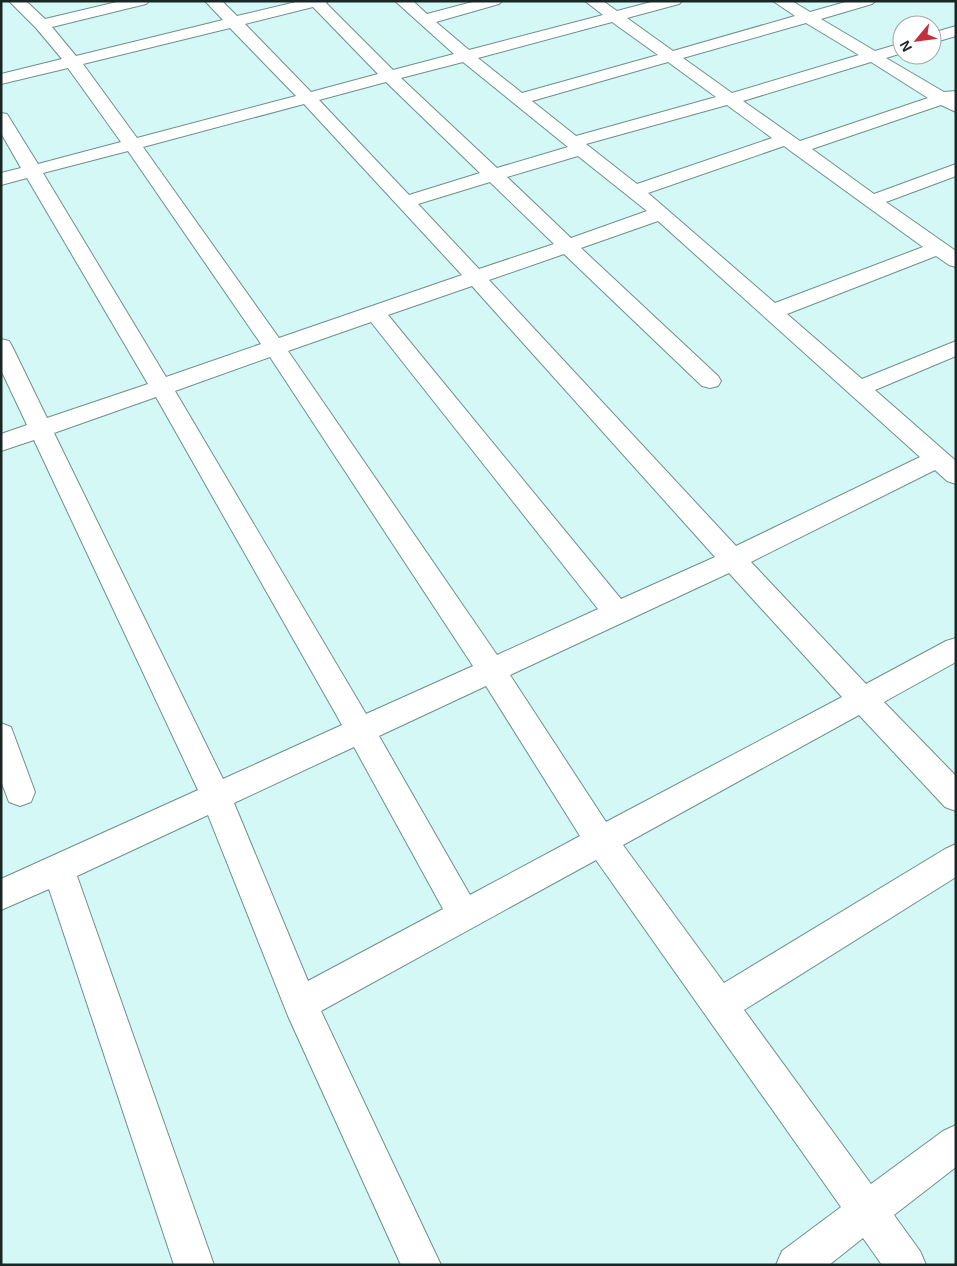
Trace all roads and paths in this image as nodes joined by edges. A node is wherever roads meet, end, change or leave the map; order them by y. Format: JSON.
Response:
{"nodes":[{"id":1,"x":17,"y":1,"type":"edge"},
{"id":2,"x":142,"y":1,"type":"edge"},
{"id":3,"x":213,"y":1,"type":"edge"},
{"id":4,"x":403,"y":1,"type":"edge"},
{"id":5,"x":494,"y":1,"type":"edge"},
{"id":6,"x":593,"y":1,"type":"edge"},
{"id":7,"x":674,"y":1,"type":"edge"},
{"id":8,"x":781,"y":1,"type":"edge"},
{"id":9,"x":867,"y":1,"type":"edge"},
{"id":10,"x":319,"y":2,"type":"edge"},
{"id":11,"x":616,"y":17,"type":"junction"},
{"id":12,"x":809,"y":18,"type":"junction"},
{"id":13,"x":424,"y":20,"type":"junction"},
{"id":14,"x":234,"y":22,"type":"junction"},
{"id":15,"x":42,"y":24,"type":"junction"},
{"id":16,"x":956,"y":31,"type":"edge"},
{"id":17,"x":942,"y":35,"type":"edge"},
{"id":18,"x":892,"y":51,"type":"edge"},
{"id":19,"x":467,"y":56,"type":"junction"},
{"id":20,"x":671,"y":57,"type":"junction"},
{"id":21,"x":873,"y":57,"type":"junction"},
{"id":22,"x":72,"y":61,"type":"junction"},
{"id":23,"x":390,"y":77,"type":"junction"},
{"id":24,"x":1,"y":79,"type":"edge"},
{"id":25,"x":308,"y":99,"type":"junction"},
{"id":26,"x":520,"y":99,"type":"junction"},
{"id":27,"x":730,"y":99,"type":"junction"},
{"id":28,"x":951,"y":100,"type":"edge"},
{"id":29,"x":1,"y":118,"type":"edge"},
{"id":30,"x":792,"y":144,"type":"junction"},
{"id":31,"x":133,"y":145,"type":"junction"},
{"id":32,"x":577,"y":146,"type":"junction"},
{"id":33,"x":956,"y":170,"type":"edge"},
{"id":34,"x":33,"y":171,"type":"junction"},
{"id":35,"x":494,"y":175,"type":"junction"},
{"id":36,"x":1,"y":179,"type":"edge"},
{"id":37,"x":634,"y":192,"type":"junction"},
{"id":38,"x":872,"y":201,"type":"junction"},
{"id":39,"x":406,"y":202,"type":"junction"},
{"id":40,"x":661,"y":213,"type":"junction"},
{"id":41,"x":568,"y":246,"type":"junction"},
{"id":42,"x":950,"y":256,"type":"edge"},
{"id":43,"x":477,"y":277,"type":"junction"},
{"id":44,"x":772,"y":312,"type":"junction"},
{"id":45,"x":375,"y":313,"type":"junction"},
{"id":46,"x":1,"y":346,"type":"edge"},
{"id":47,"x":275,"y":348,"type":"junction"},
{"id":48,"x":956,"y":348,"type":"edge"},
{"id":49,"x":710,"y":381,"type":"dead end"},
{"id":50,"x":161,"y":387,"type":"junction"},
{"id":51,"x":858,"y":389,"type":"junction"},
{"id":52,"x":41,"y":429,"type":"junction"},
{"id":53,"x":1,"y":443,"type":"edge"},
{"id":54,"x":951,"y":471,"type":"edge"},
{"id":55,"x":734,"y":559,"type":"junction"},
{"id":56,"x":616,"y":612,"type":"junction"},
{"id":57,"x":956,"y":649,"type":"edge"},
{"id":58,"x":491,"y":669,"type":"junction"},
{"id":59,"x":861,"y":700,"type":"junction"},
{"id":60,"x":361,"y":729,"type":"junction"},
{"id":61,"x":1,"y":736,"type":"edge"},
{"id":62,"x":20,"y":792,"type":"dead end"},
{"id":63,"x":216,"y":796,"type":"junction"},
{"id":64,"x":956,"y":798,"type":"edge"},
{"id":65,"x":602,"y":841,"type":"junction"},
{"id":66,"x":956,"y":859,"type":"edge"},
{"id":67,"x":58,"y":869,"type":"junction"},
{"id":68,"x":1,"y":895,"type":"edge"},
{"id":69,"x":464,"y":915,"type":"junction"},
{"id":70,"x":300,"y":1004,"type":"junction"},
{"id":71,"x":719,"y":1006,"type":"junction"},
{"id":72,"x":956,"y":1144,"type":"edge"},
{"id":73,"x":866,"y":1210,"type":"junction"},
{"id":74,"x":194,"y":1265,"type":"edge"},
{"id":75,"x":421,"y":1265,"type":"edge"},
{"id":76,"x":796,"y":1265,"type":"edge"},
{"id":77,"x":906,"y":1265,"type":"edge"}],
"edges":[{"from":1,"to":15,"type":"street"},
{"from":2,"to":15,"type":"street"},
{"from":3,"to":14,"type":"street"},
{"from":4,"to":13,"type":"street"},
{"from":5,"to":13,"type":"street"},
{"from":6,"to":11,"type":"street"},
{"from":7,"to":11,"type":"street"},
{"from":8,"to":12,"type":"street"},
{"from":9,"to":12,"type":"street"},
{"from":10,"to":14,"type":"street"},
{"from":10,"to":23,"type":"street"},
{"from":11,"to":19,"type":"street"},
{"from":11,"to":20,"type":"street"},
{"from":12,"to":20,"type":"street"},
{"from":12,"to":21,"type":"street"},
{"from":13,"to":19,"type":"street"},
{"from":14,"to":22,"type":"street"},
{"from":14,"to":25,"type":"street"},
{"from":15,"to":22,"type":"street"},
{"from":16,"to":17,"type":"street"},
{"from":18,"to":21,"type":"street"},
{"from":19,"to":23,"type":"street"},
{"from":19,"to":26,"type":"street"},
{"from":20,"to":26,"type":"street"},
{"from":20,"to":27,"type":"street"},
{"from":21,"to":27,"type":"street"},
{"from":21,"to":28,"type":"street"},
{"from":22,"to":24,"type":"street"},
{"from":22,"to":31,"type":"street"},
{"from":23,"to":25,"type":"street"},
{"from":23,"to":35,"type":"street"},
{"from":25,"to":31,"type":"street"},
{"from":25,"to":39,"type":"street"},
{"from":26,"to":32,"type":"street"},
{"from":27,"to":30,"type":"street"},
{"from":27,"to":32,"type":"street"},
{"from":28,"to":30,"type":"street"},
{"from":29,"to":34,"type":"street"},
{"from":30,"to":37,"type":"street"},
{"from":30,"to":38,"type":"street"},
{"from":31,"to":34,"type":"street"},
{"from":31,"to":47,"type":"street"},
{"from":32,"to":35,"type":"street"},
{"from":32,"to":37,"type":"street"},
{"from":33,"to":38,"type":"street"},
{"from":34,"to":36,"type":"street"},
{"from":34,"to":50,"type":"street"},
{"from":35,"to":39,"type":"street"},
{"from":35,"to":41,"type":"street"},
{"from":37,"to":40,"type":"street"},
{"from":38,"to":42,"type":"street"},
{"from":39,"to":43,"type":"street"},
{"from":40,"to":41,"type":"street"},
{"from":40,"to":44,"type":"street"},
{"from":41,"to":43,"type":"street"},
{"from":41,"to":49,"type":"street"},
{"from":42,"to":44,"type":"street"},
{"from":43,"to":45,"type":"street"},
{"from":43,"to":55,"type":"street"},
{"from":44,"to":51,"type":"street"},
{"from":45,"to":47,"type":"street"},
{"from":45,"to":56,"type":"street"},
{"from":46,"to":52,"type":"street"},
{"from":47,"to":50,"type":"street"},
{"from":47,"to":58,"type":"street"},
{"from":48,"to":51,"type":"street"},
{"from":50,"to":52,"type":"street"},
{"from":50,"to":60,"type":"street"},
{"from":51,"to":54,"type":"street"},
{"from":52,"to":53,"type":"street"},
{"from":52,"to":63,"type":"street"},
{"from":54,"to":55,"type":"street"},
{"from":55,"to":56,"type":"street"},
{"from":55,"to":59,"type":"street"},
{"from":56,"to":58,"type":"street"},
{"from":57,"to":59,"type":"street"},
{"from":58,"to":60,"type":"street"},
{"from":58,"to":65,"type":"street"},
{"from":59,"to":64,"type":"street"},
{"from":59,"to":65,"type":"street"},
{"from":60,"to":63,"type":"street"},
{"from":60,"to":69,"type":"street"},
{"from":61,"to":62,"type":"street"},
{"from":63,"to":67,"type":"street"},
{"from":63,"to":70,"type":"street"},
{"from":65,"to":69,"type":"street"},
{"from":65,"to":71,"type":"street"},
{"from":66,"to":71,"type":"street"},
{"from":67,"to":68,"type":"street"},
{"from":67,"to":74,"type":"street"},
{"from":69,"to":70,"type":"street"},
{"from":70,"to":75,"type":"street"},
{"from":71,"to":73,"type":"street"},
{"from":72,"to":73,"type":"street"},
{"from":73,"to":76,"type":"street"},
{"from":73,"to":77,"type":"street"}]}
